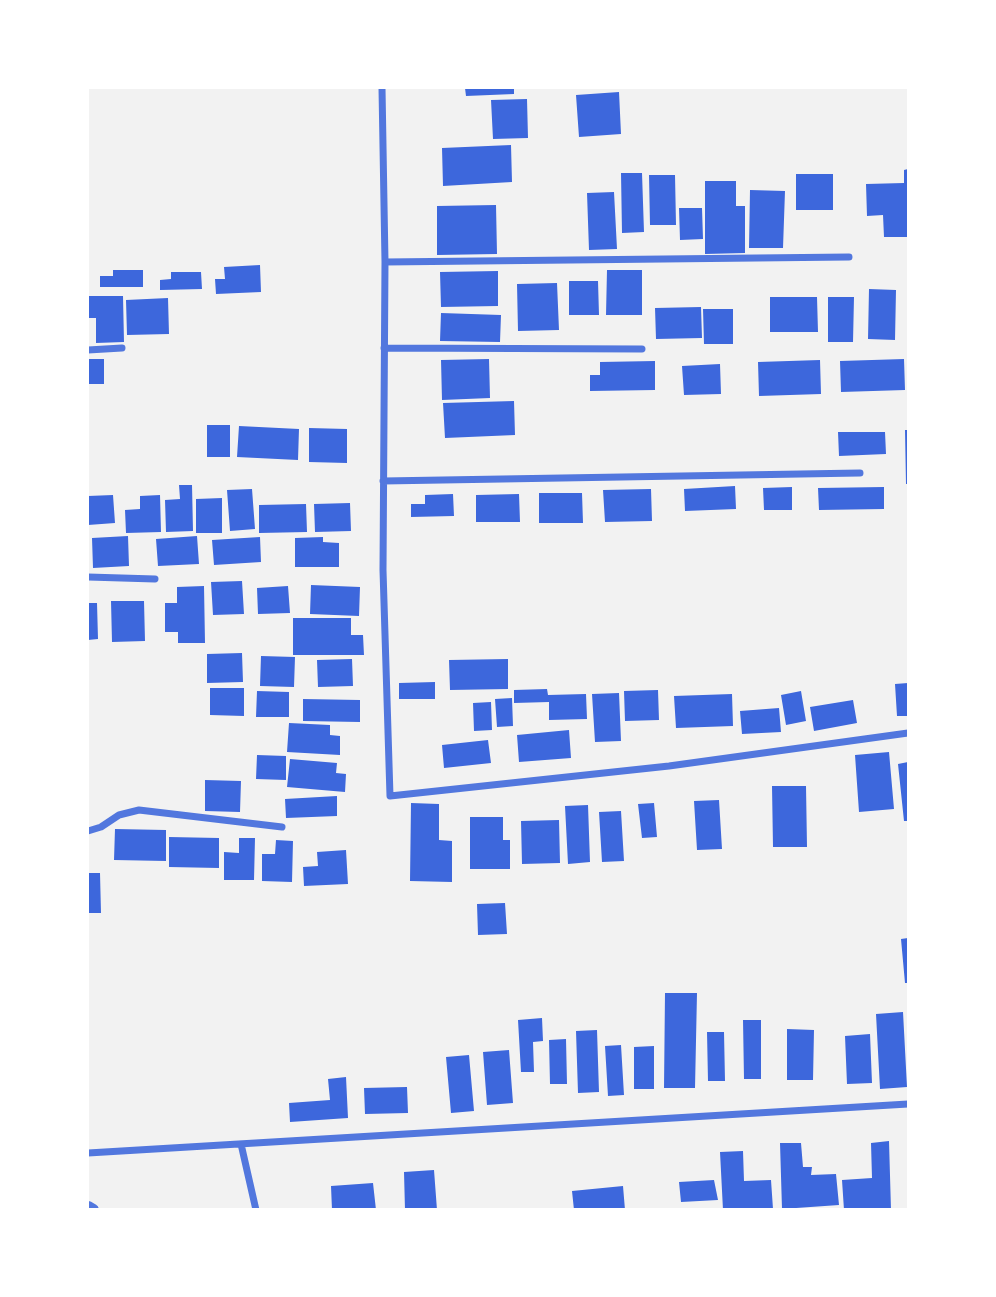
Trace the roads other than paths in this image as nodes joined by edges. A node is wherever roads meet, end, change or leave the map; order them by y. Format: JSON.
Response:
{"nodes":[{"id":1,"x":382,"y":88,"type":"edge"},
{"id":2,"x":849,"y":257,"type":"dead end"},
{"id":3,"x":385,"y":262,"type":"junction"},
{"id":4,"x":122,"y":348,"type":"dead end"},
{"id":5,"x":384,"y":348,"type":"junction"},
{"id":6,"x":642,"y":349,"type":"dead end"},
{"id":7,"x":88,"y":350,"type":"edge"},
{"id":8,"x":860,"y":472,"type":"dead end"},
{"id":9,"x":383,"y":481,"type":"junction"},
{"id":10,"x":88,"y":577,"type":"edge"},
{"id":11,"x":155,"y":579,"type":"dead end"},
{"id":12,"x":908,"y":733,"type":"edge"},
{"id":13,"x":282,"y":827,"type":"dead end"},
{"id":14,"x":88,"y":831,"type":"edge"},
{"id":15,"x":908,"y":1104,"type":"edge"},
{"id":16,"x":241,"y":1144,"type":"junction"},
{"id":17,"x":88,"y":1153,"type":"edge"},
{"id":18,"x":88,"y":1207,"type":"edge"},
{"id":19,"x":93,"y":1209,"type":"edge"},
{"id":20,"x":256,"y":1209,"type":"edge"}],
"edges":[{"from":1,"to":3,"type":"street"},
{"from":2,"to":3,"type":"street"},
{"from":3,"to":5,"type":"street"},
{"from":4,"to":7,"type":"street"},
{"from":5,"to":6,"type":"street"},
{"from":5,"to":9,"type":"street"},
{"from":8,"to":9,"type":"street"},
{"from":9,"to":12,"type":"street"},
{"from":10,"to":11,"type":"street"},
{"from":13,"to":14,"type":"street"},
{"from":15,"to":16,"type":"street"},
{"from":16,"to":17,"type":"street"},
{"from":16,"to":20,"type":"street"},
{"from":18,"to":19,"type":"street"}]}
